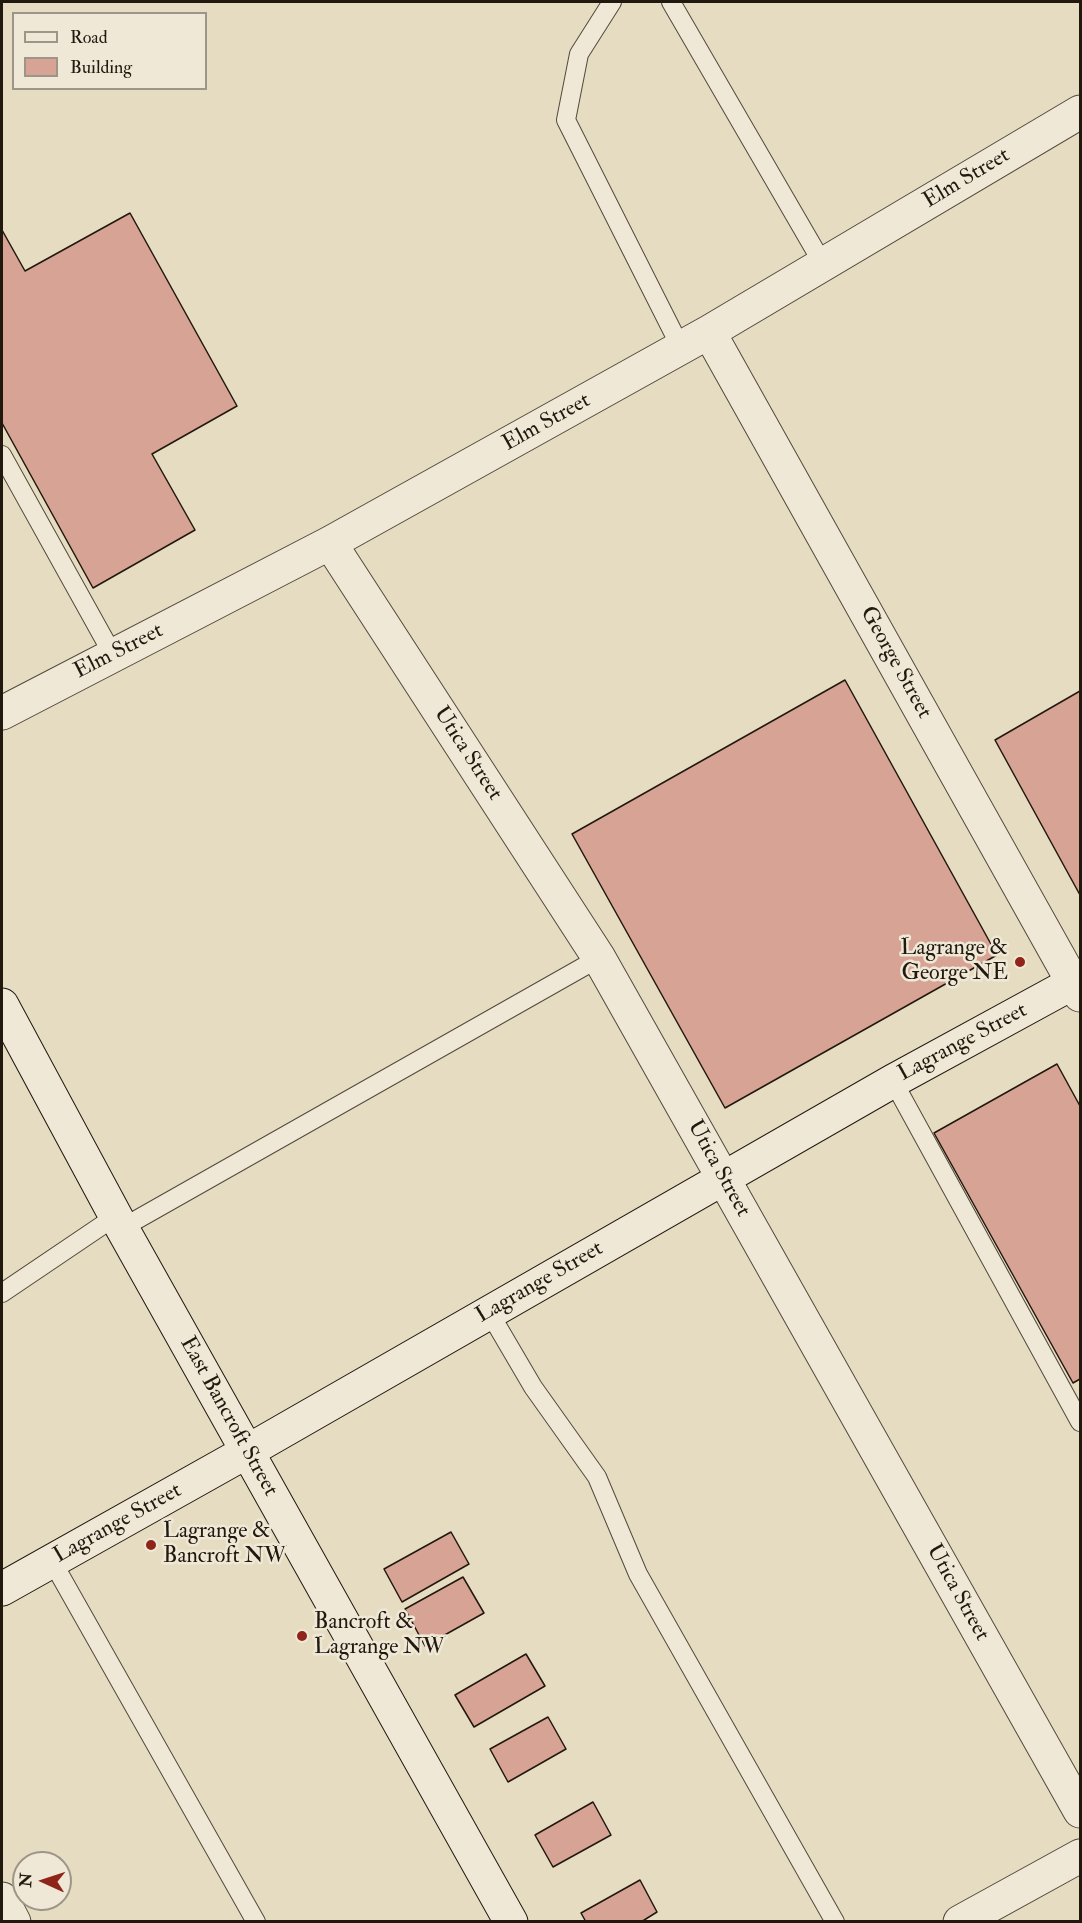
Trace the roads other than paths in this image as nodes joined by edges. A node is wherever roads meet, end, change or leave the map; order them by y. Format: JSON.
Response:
{"nodes":[{"id":1,"x":612,"y":2,"type":"edge"},
{"id":2,"x":671,"y":2,"type":"edge"},
{"id":3,"x":1080,"y":112,"type":"edge"},
{"id":4,"x":823,"y":264,"type":"junction"},
{"id":5,"x":709,"y":332,"type":"junction"},
{"id":6,"x":681,"y":348,"type":"junction"},
{"id":7,"x":2,"y":455,"type":"edge"},
{"id":8,"x":330,"y":543,"type":"junction"},
{"id":9,"x":113,"y":655,"type":"junction"},
{"id":10,"x":2,"y":713,"type":"edge"},
{"id":11,"x":599,"y":958,"type":"junction"},
{"id":12,"x":1078,"y":986,"type":"edge"},
{"id":13,"x":2,"y":1005,"type":"edge"},
{"id":14,"x":893,"y":1081,"type":"junction"},
{"id":15,"x":723,"y":1178,"type":"junction"},
{"id":16,"x":119,"y":1222,"type":"junction"},
{"id":17,"x":2,"y":1293,"type":"edge"},
{"id":18,"x":489,"y":1312,"type":"junction"},
{"id":19,"x":1080,"y":1422,"type":"edge"},
{"id":20,"x":248,"y":1451,"type":"junction"},
{"id":21,"x":51,"y":1561,"type":"junction"},
{"id":22,"x":2,"y":1589,"type":"edge"},
{"id":23,"x":1080,"y":1811,"type":"edge"},
{"id":24,"x":1080,"y":1856,"type":"edge"},
{"id":25,"x":2,"y":1899,"type":"edge"},
{"id":26,"x":14,"y":1922,"type":"edge"},
{"id":27,"x":256,"y":1922,"type":"edge"},
{"id":28,"x":511,"y":1922,"type":"edge"},
{"id":29,"x":835,"y":1922,"type":"edge"},
{"id":30,"x":960,"y":1922,"type":"edge"}],
"edges":[{"from":1,"to":6,"type":"lane"},
{"from":2,"to":4,"type":"lane"},
{"from":3,"to":4,"type":"street","name":"Elm Street"},
{"from":4,"to":5,"type":"street","name":"Elm Street"},
{"from":5,"to":6,"type":"street","name":"Elm Street"},
{"from":5,"to":12,"type":"street","name":"George Street"},
{"from":6,"to":8,"type":"street","name":"Elm Street"},
{"from":7,"to":9,"type":"lane"},
{"from":8,"to":9,"type":"street","name":"Elm Street"},
{"from":8,"to":11,"type":"street","name":"Utica Street"},
{"from":9,"to":10,"type":"street","name":"Elm Street"},
{"from":11,"to":15,"type":"street","name":"Utica Street"},
{"from":11,"to":16,"type":"lane"},
{"from":12,"to":14,"type":"street","name":"Lagrange Street"},
{"from":13,"to":16,"type":"street","name":"East Bancroft Street"},
{"from":14,"to":15,"type":"street","name":"Lagrange Street"},
{"from":14,"to":19,"type":"lane"},
{"from":15,"to":18,"type":"street","name":"Lagrange Street"},
{"from":15,"to":23,"type":"street","name":"Utica Street"},
{"from":16,"to":17,"type":"lane"},
{"from":16,"to":20,"type":"street","name":"East Bancroft Street"},
{"from":18,"to":20,"type":"street","name":"Lagrange Street"},
{"from":18,"to":29,"type":"lane"},
{"from":20,"to":21,"type":"street","name":"Lagrange Street"},
{"from":20,"to":28,"type":"street","name":"East Bancroft Street"},
{"from":21,"to":22,"type":"street","name":"Lagrange Street"},
{"from":21,"to":27,"type":"lane"},
{"from":24,"to":30,"type":"street"},
{"from":25,"to":26,"type":"street"}]}
